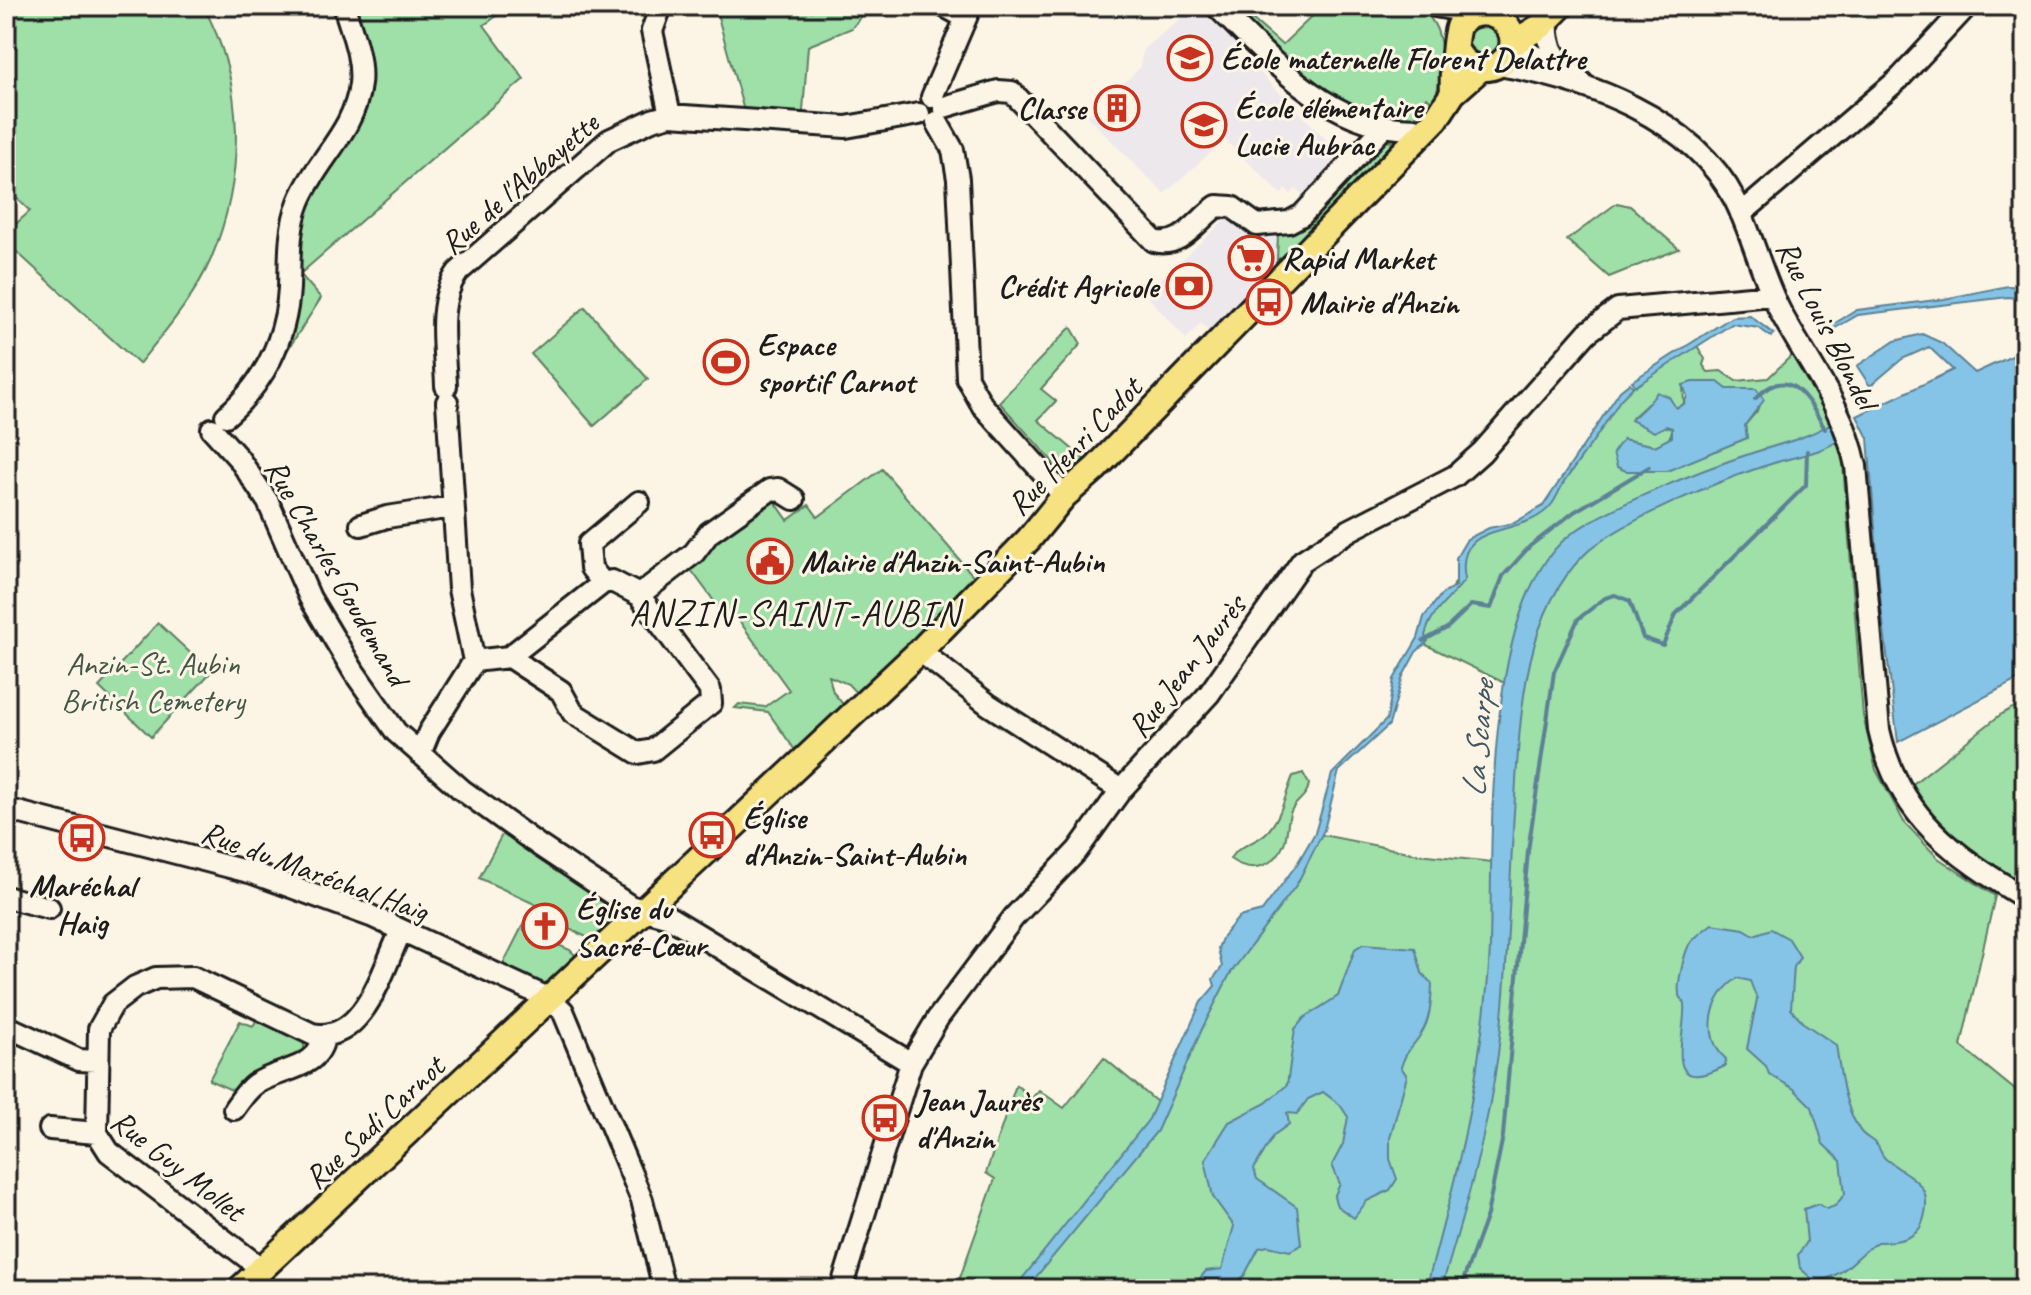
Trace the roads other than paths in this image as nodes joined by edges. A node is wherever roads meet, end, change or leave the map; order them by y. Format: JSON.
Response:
{"nodes":[{"id":1,"x":344,"y":6,"type":"edge"},
{"id":2,"x":661,"y":6,"type":"edge"},
{"id":3,"x":944,"y":6,"type":"edge"},
{"id":4,"x":1216,"y":6,"type":"edge"},
{"id":5,"x":1436,"y":6,"type":"edge"},
{"id":6,"x":1967,"y":6,"type":"edge"},
{"id":7,"x":968,"y":12,"type":"edge"},
{"id":8,"x":1554,"y":12,"type":"edge"},
{"id":9,"x":1473,"y":13,"type":"junction"},
{"id":10,"x":1502,"y":17,"type":"junction"},
{"id":11,"x":1513,"y":44,"type":"junction"},
{"id":12,"x":1456,"y":45,"type":"junction"},
{"id":13,"x":1489,"y":67,"type":"junction"},
{"id":14,"x":1579,"y":80,"type":"junction"},
{"id":15,"x":1453,"y":93,"type":"junction"},
{"id":16,"x":933,"y":110,"type":"junction"},
{"id":17,"x":670,"y":115,"type":"junction"},
{"id":18,"x":1384,"y":127,"type":"junction"},
{"id":19,"x":1427,"y":128,"type":"junction"},
{"id":20,"x":1741,"y":214,"type":"junction"},
{"id":21,"x":1772,"y":295,"type":"junction"},
{"id":22,"x":1064,"y":496,"type":"junction"},
{"id":23,"x":794,"y":499,"type":"dead end"},
{"id":24,"x":639,"y":502,"type":"dead end"},
{"id":25,"x":452,"y":507,"type":"junction"},
{"id":26,"x":361,"y":525,"type":"dead end"},
{"id":27,"x":603,"y":583,"type":"junction"},
{"id":28,"x":639,"y":595,"type":"junction"},
{"id":29,"x":920,"y":651,"type":"junction"},
{"id":30,"x":509,"y":657,"type":"junction"},
{"id":31,"x":474,"y":661,"type":"junction"},
{"id":32,"x":420,"y":754,"type":"junction"},
{"id":33,"x":1121,"y":790,"type":"junction"},
{"id":34,"x":6,"y":809,"type":"edge"},
{"id":35,"x":6,"y":897,"type":"edge"},
{"id":36,"x":2025,"y":898,"type":"edge"},
{"id":37,"x":49,"y":908,"type":"dead end"},
{"id":38,"x":645,"y":909,"type":"junction"},
{"id":39,"x":401,"y":931,"type":"junction"},
{"id":40,"x":550,"y":999,"type":"junction"},
{"id":41,"x":6,"y":1026,"type":"edge"},
{"id":42,"x":324,"y":1036,"type":"junction"},
{"id":43,"x":96,"y":1061,"type":"junction"},
{"id":44,"x":911,"y":1063,"type":"junction"},
{"id":45,"x":234,"y":1109,"type":"dead end"},
{"id":46,"x":50,"y":1129,"type":"dead end"},
{"id":47,"x":97,"y":1133,"type":"junction"},
{"id":48,"x":262,"y":1269,"type":"junction"},
{"id":49,"x":240,"y":1289,"type":"edge"},
{"id":50,"x":664,"y":1289,"type":"edge"},
{"id":51,"x":841,"y":1289,"type":"edge"}],
"edges":[{"from":1,"to":32,"type":"street","name":"Rue Charles Goudemand"},
{"from":2,"to":17,"type":"street"},
{"from":3,"to":7,"type":"street"},
{"from":4,"to":18,"type":"street"},
{"from":5,"to":9,"type":"street"},
{"from":5,"to":12,"type":"street"},
{"from":6,"to":20,"type":"street","name":"Rue Louis Blondel"},
{"from":7,"to":16,"type":"street"},
{"from":8,"to":10,"type":"main road"},
{"from":8,"to":11,"type":"main road"},
{"from":8,"to":14,"type":"street"},
{"from":9,"to":10,"type":"main road"},
{"from":9,"to":12,"type":"main road"},
{"from":10,"to":11,"type":"main road"},
{"from":11,"to":13,"type":"main road"},
{"from":11,"to":14,"type":"street"},
{"from":12,"to":13,"type":"main road"},
{"from":12,"to":15,"type":"main road"},
{"from":13,"to":14,"type":"street"},
{"from":13,"to":15,"type":"main road","name":"Rue Henri Cadot"},
{"from":14,"to":20,"type":"street"},
{"from":15,"to":19,"type":"main road","name":"Rue Henri Cadot"},
{"from":16,"to":17,"type":"street","name":"Rue de l'Abbayette"},
{"from":16,"to":18,"type":"street","name":"Rue de l'Abbayette"},
{"from":16,"to":22,"type":"street"},
{"from":17,"to":25,"type":"street","name":"Rue de l'Abbayette"},
{"from":18,"to":19,"type":"street"},
{"from":19,"to":22,"type":"main road","name":"Rue Henri Cadot"},
{"from":20,"to":21,"type":"street","name":"Rue Louis Blondel"},
{"from":21,"to":33,"type":"street","name":"Rue Jean Jaurès"},
{"from":21,"to":36,"type":"street","name":"Rue Louis Blondel"},
{"from":22,"to":29,"type":"main road","name":"Rue Henri Cadot"},
{"from":23,"to":28,"type":"street"},
{"from":24,"to":27,"type":"street"},
{"from":25,"to":26,"type":"street"},
{"from":25,"to":31,"type":"street","name":"Rue de l'Abbayette"},
{"from":27,"to":28,"type":"street"},
{"from":27,"to":30,"type":"street"},
{"from":28,"to":30,"type":"street"},
{"from":29,"to":33,"type":"street"},
{"from":29,"to":38,"type":"main road","name":"Rue Henri Cadot"},
{"from":30,"to":31,"type":"street"},
{"from":31,"to":32,"type":"street"},
{"from":32,"to":38,"type":"street","name":"Rue Charles Goudemand"},
{"from":33,"to":44,"type":"street","name":"Rue Jean Jaurès"},
{"from":34,"to":39,"type":"street","name":"Rue du Maréchal Haig"},
{"from":35,"to":37,"type":"street"},
{"from":38,"to":40,"type":"main road","name":"Rue Henri Cadot"},
{"from":38,"to":44,"type":"street","name":"Rue Charles Goudemand"},
{"from":39,"to":40,"type":"street","name":"Rue du Maréchal Haig"},
{"from":39,"to":42,"type":"street"},
{"from":40,"to":48,"type":"main road","name":"Rue Sadi Carnot"},
{"from":40,"to":50,"type":"street"},
{"from":41,"to":43,"type":"street"},
{"from":42,"to":43,"type":"street"},
{"from":42,"to":45,"type":"street"},
{"from":43,"to":47,"type":"street"},
{"from":44,"to":51,"type":"street","name":"Rue Jean Jaurès"},
{"from":46,"to":47,"type":"street","name":"Rue Guy Mollet"},
{"from":47,"to":48,"type":"street","name":"Rue Guy Mollet"},
{"from":48,"to":49,"type":"main road","name":"Rue Sadi Carnot"}]}
